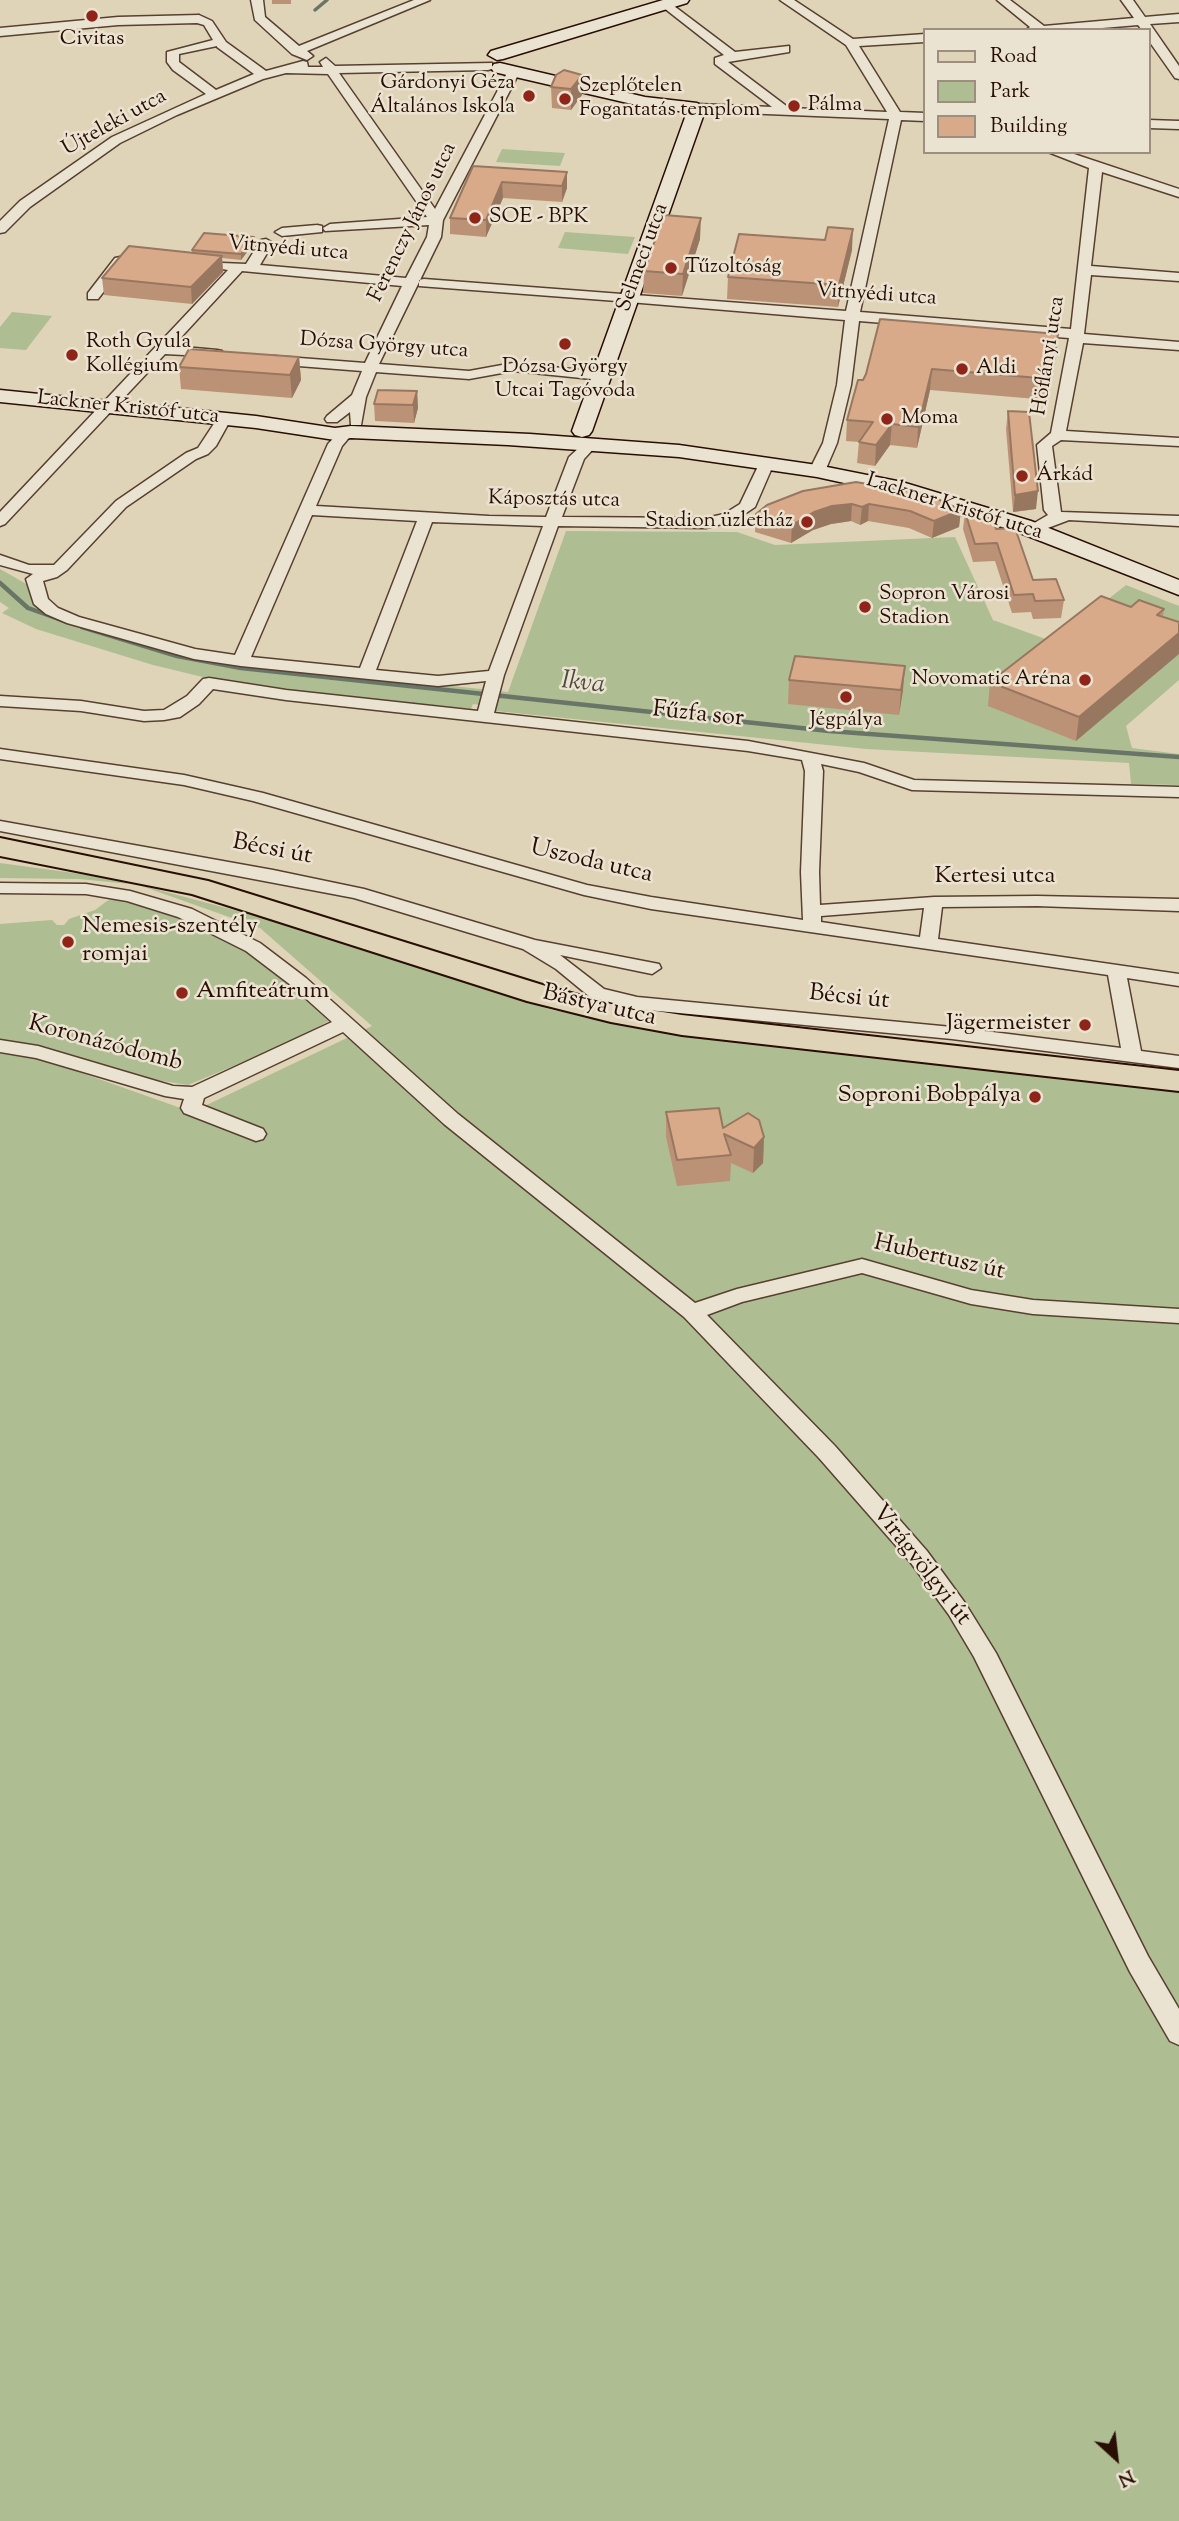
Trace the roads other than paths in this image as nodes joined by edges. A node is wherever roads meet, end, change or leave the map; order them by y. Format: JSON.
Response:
{"nodes":[{"id":1,"x":257,"y":0,"type":"edge"},
{"id":2,"x":424,"y":0,"type":"edge"},
{"id":3,"x":786,"y":0,"type":"edge"},
{"id":4,"x":1003,"y":0,"type":"edge"},
{"id":5,"x":1127,"y":0,"type":"edge"},
{"id":6,"x":676,"y":4,"type":"edge"},
{"id":7,"x":1179,"y":18,"type":"edge"},
{"id":8,"x":1146,"y":27,"type":"edge"},
{"id":9,"x":1040,"y":28,"type":"edge"},
{"id":10,"x":1094,"y":28,"type":"edge"},
{"id":11,"x":0,"y":32,"type":"edge"},
{"id":12,"x":1151,"y":34,"type":"edge"},
{"id":13,"x":923,"y":38,"type":"edge"},
{"id":14,"x":220,"y":42,"type":"junction"},
{"id":15,"x":851,"y":43,"type":"junction"},
{"id":16,"x":785,"y":49,"type":"dead end"},
{"id":17,"x":296,"y":51,"type":"junction"},
{"id":18,"x":733,"y":56,"type":"junction"},
{"id":19,"x":500,"y":63,"type":"junction"},
{"id":20,"x":321,"y":67,"type":"junction"},
{"id":21,"x":361,"y":68,"type":"junction"},
{"id":22,"x":1178,"y":71,"type":"edge"},
{"id":23,"x":264,"y":75,"type":"junction"},
{"id":24,"x":214,"y":94,"type":"junction"},
{"id":25,"x":697,"y":108,"type":"junction"},
{"id":26,"x":785,"y":111,"type":"junction"},
{"id":27,"x":896,"y":116,"type":"junction"},
{"id":28,"x":923,"y":117,"type":"edge"},
{"id":29,"x":1151,"y":124,"type":"edge"},
{"id":30,"x":1179,"y":125,"type":"edge"},
{"id":31,"x":1060,"y":154,"type":"edge"},
{"id":32,"x":1096,"y":165,"type":"junction"},
{"id":33,"x":1179,"y":192,"type":"edge"},
{"id":34,"x":436,"y":220,"type":"junction"},
{"id":35,"x":0,"y":229,"type":"edge"},
{"id":36,"x":282,"y":232,"type":"dead end"},
{"id":37,"x":266,"y":243,"type":"dead end"},
{"id":38,"x":127,"y":256,"type":"edge"},
{"id":39,"x":213,"y":265,"type":"edge"},
{"id":40,"x":245,"y":268,"type":"junction"},
{"id":41,"x":1084,"y":270,"type":"junction"},
{"id":42,"x":1179,"y":277,"type":"edge"},
{"id":43,"x":416,"y":283,"type":"junction"},
{"id":44,"x":93,"y":296,"type":"dead end"},
{"id":45,"x":623,"y":297,"type":"junction"},
{"id":46,"x":852,"y":316,"type":"junction"},
{"id":47,"x":1076,"y":336,"type":"junction"},
{"id":48,"x":1179,"y":346,"type":"edge"},
{"id":49,"x":162,"y":349,"type":"junction"},
{"id":50,"x":231,"y":356,"type":"edge"},
{"id":51,"x":258,"y":358,"type":"edge"},
{"id":52,"x":370,"y":368,"type":"junction"},
{"id":53,"x":601,"y":376,"type":"junction"},
{"id":54,"x":0,"y":396,"type":"edge"},
{"id":55,"x":359,"y":397,"type":"junction"},
{"id":56,"x":108,"y":409,"type":"junction"},
{"id":57,"x":225,"y":419,"type":"junction"},
{"id":58,"x":340,"y":429,"type":"junction"},
{"id":59,"x":1058,"y":435,"type":"junction"},
{"id":60,"x":590,"y":438,"type":"junction"},
{"id":61,"x":1179,"y":442,"type":"edge"},
{"id":62,"x":766,"y":463,"type":"junction"},
{"id":63,"x":817,"y":471,"type":"junction"},
{"id":64,"x":308,"y":510,"type":"junction"},
{"id":65,"x":1057,"y":517,"type":"junction"},
{"id":66,"x":426,"y":518,"type":"junction"},
{"id":67,"x":0,"y":521,"type":"edge"},
{"id":68,"x":1179,"y":521,"type":"edge"},
{"id":69,"x":552,"y":522,"type":"junction"},
{"id":70,"x":1032,"y":529,"type":"junction"},
{"id":71,"x":75,"y":553,"type":"junction"},
{"id":72,"x":0,"y":560,"type":"edge"},
{"id":73,"x":0,"y":574,"type":"edge"},
{"id":74,"x":34,"y":579,"type":"junction"},
{"id":75,"x":1179,"y":588,"type":"edge"},
{"id":76,"x":240,"y":662,"type":"junction"},
{"id":77,"x":366,"y":674,"type":"junction"},
{"id":78,"x":494,"y":682,"type":"junction"},
{"id":79,"x":0,"y":701,"type":"edge"},
{"id":80,"x":486,"y":711,"type":"junction"},
{"id":81,"x":0,"y":754,"type":"edge"},
{"id":82,"x":810,"y":756,"type":"junction"},
{"id":83,"x":1179,"y":792,"type":"edge"},
{"id":84,"x":0,"y":826,"type":"edge"},
{"id":85,"x":0,"y":847,"type":"edge"},
{"id":86,"x":35,"y":855,"type":"junction"},
{"id":87,"x":0,"y":856,"type":"edge"},
{"id":88,"x":1,"y":888,"type":"edge"},
{"id":89,"x":934,"y":902,"type":"junction"},
{"id":90,"x":1179,"y":905,"type":"edge"},
{"id":91,"x":812,"y":919,"type":"junction"},
{"id":92,"x":530,"y":945,"type":"junction"},
{"id":93,"x":928,"y":945,"type":"junction"},
{"id":94,"x":652,"y":968,"type":"dead end"},
{"id":95,"x":1116,"y":970,"type":"junction"},
{"id":96,"x":1179,"y":980,"type":"edge"},
{"id":97,"x":345,"y":1023,"type":"junction"},
{"id":98,"x":0,"y":1046,"type":"edge"},
{"id":99,"x":1132,"y":1054,"type":"junction"},
{"id":100,"x":1179,"y":1062,"type":"edge"},
{"id":101,"x":1179,"y":1081,"type":"edge"},
{"id":102,"x":195,"y":1094,"type":"junction"},
{"id":103,"x":256,"y":1134,"type":"dead end"},
{"id":104,"x":692,"y":1312,"type":"junction"},
{"id":105,"x":1179,"y":1316,"type":"edge"},
{"id":106,"x":1179,"y":2033,"type":"edge"}],
"edges":[{"from":1,"to":17,"type":"street"},
{"from":2,"to":17,"type":"street"},
{"from":3,"to":15,"type":"street"},
{"from":4,"to":9,"type":"street"},
{"from":5,"to":8,"type":"street"},
{"from":6,"to":18,"type":"street"},
{"from":6,"to":19,"type":"street"},
{"from":7,"to":8,"type":"street"},
{"from":8,"to":10,"type":"street"},
{"from":11,"to":14,"type":"street"},
{"from":12,"to":22,"type":"street"},
{"from":13,"to":15,"type":"street"},
{"from":14,"to":23,"type":"street"},
{"from":14,"to":24,"type":"street"},
{"from":15,"to":27,"type":"street"},
{"from":16,"to":18,"type":"street"},
{"from":17,"to":20,"type":"street"},
{"from":18,"to":26,"type":"street"},
{"from":19,"to":21,"type":"street"},
{"from":19,"to":25,"type":"street"},
{"from":19,"to":34,"type":"street","name":"Ferenczy János utca"},
{"from":20,"to":21,"type":"street"},
{"from":20,"to":21,"type":"street"},
{"from":20,"to":23,"type":"street","name":"Újteleki utca"},
{"from":20,"to":34,"type":"street"},
{"from":23,"to":24,"type":"street","name":"Újteleki utca"},
{"from":24,"to":35,"type":"street","name":"Újteleki utca"},
{"from":25,"to":26,"type":"street"},
{"from":25,"to":45,"type":"street","name":"Selmeci utca"},
{"from":26,"to":27,"type":"street"},
{"from":27,"to":28,"type":"street"},
{"from":27,"to":46,"type":"street"},
{"from":29,"to":30,"type":"street"},
{"from":31,"to":32,"type":"street"},
{"from":32,"to":33,"type":"street"},
{"from":32,"to":41,"type":"street","name":"Höflányi utca"},
{"from":34,"to":36,"type":"street"},
{"from":34,"to":43,"type":"street","name":"Ferenczy János utca"},
{"from":37,"to":40,"type":"street"},
{"from":38,"to":44,"type":"street"},
{"from":39,"to":40,"type":"street","name":"Vitnyédi utca"},
{"from":40,"to":43,"type":"street","name":"Vitnyédi utca"},
{"from":40,"to":49,"type":"street"},
{"from":41,"to":42,"type":"street"},
{"from":41,"to":47,"type":"street","name":"Höflányi utca"},
{"from":43,"to":45,"type":"street","name":"Vitnyédi utca"},
{"from":43,"to":52,"type":"street","name":"Ferenczy János utca"},
{"from":45,"to":46,"type":"street","name":"Vitnyédi utca"},
{"from":45,"to":53,"type":"street","name":"Selmeci utca"},
{"from":46,"to":47,"type":"street","name":"Vitnyédi utca"},
{"from":46,"to":63,"type":"street"},
{"from":47,"to":48,"type":"street","name":"Vitnyédi utca"},
{"from":47,"to":59,"type":"street","name":"Höflányi utca"},
{"from":49,"to":50,"type":"street"},
{"from":49,"to":56,"type":"street"},
{"from":51,"to":52,"type":"street","name":"Dózsa György utca"},
{"from":52,"to":53,"type":"street","name":"Dózsa György utca"},
{"from":52,"to":55,"type":"street","name":"Ferenczy János utca"},
{"from":53,"to":60,"type":"street","name":"Selmeci utca"},
{"from":54,"to":56,"type":"street","name":"Lackner Kristóf utca"},
{"from":55,"to":58,"type":"street","name":"Ferenczy János utca"},
{"from":55,"to":58,"type":"street","name":"Ferenczy János utca"},
{"from":56,"to":57,"type":"street","name":"Lackner Kristóf utca"},
{"from":56,"to":67,"type":"street"},
{"from":57,"to":58,"type":"street","name":"Lackner Kristóf utca"},
{"from":57,"to":71,"type":"street"},
{"from":58,"to":60,"type":"street","name":"Lackner Kristóf utca"},
{"from":58,"to":64,"type":"street","name":"Ferenczy János utca"},
{"from":59,"to":61,"type":"street"},
{"from":59,"to":65,"type":"street","name":"Höflányi utca"},
{"from":60,"to":62,"type":"street","name":"Lackner Kristóf utca"},
{"from":60,"to":69,"type":"street","name":"Selmeci utca"},
{"from":62,"to":63,"type":"street","name":"Lackner Kristóf utca"},
{"from":62,"to":69,"type":"street","name":"Káposztás utca"},
{"from":63,"to":70,"type":"street","name":"Lackner Kristóf utca"},
{"from":64,"to":66,"type":"street","name":"Káposztás utca"},
{"from":64,"to":76,"type":"street","name":"Ferenczy János utca"},
{"from":65,"to":68,"type":"street"},
{"from":65,"to":70,"type":"street"},
{"from":66,"to":69,"type":"street","name":"Káposztás utca"},
{"from":66,"to":77,"type":"street"},
{"from":69,"to":78,"type":"street","name":"Selmeci utca"},
{"from":70,"to":75,"type":"street","name":"Lackner Kristóf utca"},
{"from":71,"to":72,"type":"street"},
{"from":71,"to":74,"type":"street"},
{"from":73,"to":74,"type":"street"},
{"from":74,"to":76,"type":"street"},
{"from":76,"to":77,"type":"street"},
{"from":77,"to":78,"type":"street"},
{"from":78,"to":80,"type":"street","name":"Selmeci utca"},
{"from":79,"to":80,"type":"street","name":"Fűzfa sor"},
{"from":80,"to":82,"type":"street","name":"Fűzfa sor"},
{"from":81,"to":91,"type":"street","name":"Uszoda utca"},
{"from":82,"to":83,"type":"street","name":"Fűzfa sor"},
{"from":82,"to":91,"type":"street"},
{"from":84,"to":92,"type":"street","name":"Bécsi út"},
{"from":85,"to":86,"type":"main road","name":"Bástya utca"},
{"from":86,"to":87,"type":"main road","name":"Bástya utca"},
{"from":86,"to":101,"type":"main road","name":"Bástya utca"},
{"from":88,"to":97,"type":"street","name":"Virágvölgyi út"},
{"from":89,"to":90,"type":"street","name":"Kertesi utca"},
{"from":89,"to":91,"type":"street","name":"Kertesi utca"},
{"from":89,"to":93,"type":"street"},
{"from":91,"to":93,"type":"street","name":"Uszoda utca"},
{"from":92,"to":94,"type":"street","name":"Bécsi út"},
{"from":92,"to":99,"type":"street","name":"Bécsi út"},
{"from":93,"to":95,"type":"street","name":"Uszoda utca"},
{"from":95,"to":96,"type":"street","name":"Uszoda utca"},
{"from":95,"to":99,"type":"street"},
{"from":97,"to":102,"type":"street"},
{"from":97,"to":104,"type":"street","name":"Virágvölgyi út"},
{"from":98,"to":102,"type":"street","name":"Koronázódomb"},
{"from":99,"to":100,"type":"street","name":"Bécsi út"},
{"from":102,"to":103,"type":"street","name":"Koronázódomb"},
{"from":104,"to":105,"type":"street","name":"Hubertusz út"},
{"from":104,"to":106,"type":"street","name":"Virágvölgyi út"}]}
